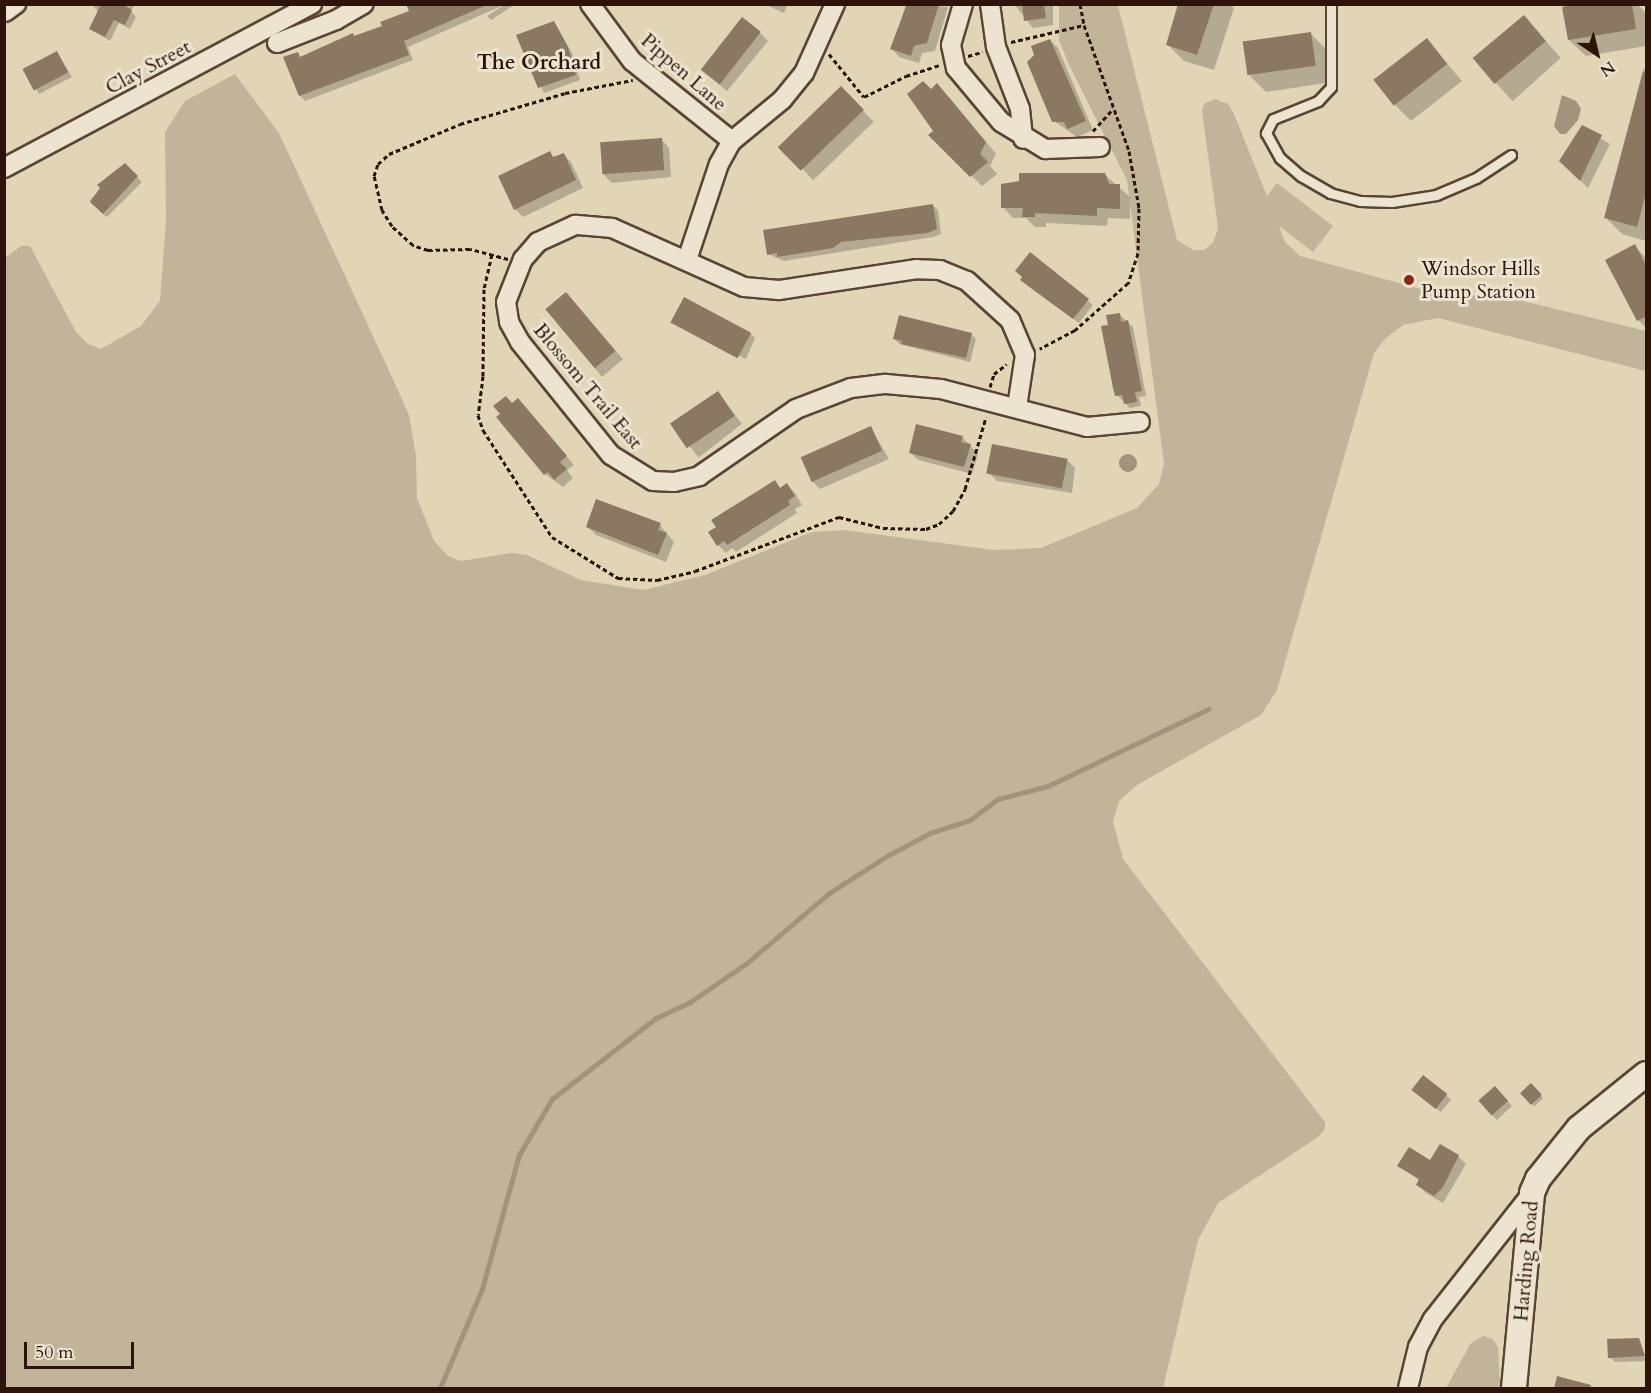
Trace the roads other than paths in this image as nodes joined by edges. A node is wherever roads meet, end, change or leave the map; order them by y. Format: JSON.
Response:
{"nodes":[{"id":1,"x":16,"y":4,"type":"edge"},
{"id":2,"x":312,"y":4,"type":"edge"},
{"id":3,"x":364,"y":4,"type":"edge"},
{"id":4,"x":590,"y":4,"type":"edge"},
{"id":5,"x":835,"y":4,"type":"edge"},
{"id":6,"x":963,"y":4,"type":"edge"},
{"id":7,"x":990,"y":4,"type":"edge"},
{"id":8,"x":1330,"y":4,"type":"edge"},
{"id":9,"x":5,"y":12,"type":"edge"},
{"id":10,"x":278,"y":44,"type":"dead end"},
{"id":11,"x":1023,"y":139,"type":"junction"},
{"id":12,"x":732,"y":141,"type":"junction"},
{"id":13,"x":1100,"y":147,"type":"dead end"},
{"id":14,"x":1512,"y":155,"type":"dead end"},
{"id":15,"x":4,"y":168,"type":"edge"},
{"id":16,"x":687,"y":260,"type":"junction"},
{"id":17,"x":1017,"y":407,"type":"junction"},
{"id":18,"x":1140,"y":422,"type":"dead end"},
{"id":19,"x":1647,"y":1074,"type":"edge"},
{"id":20,"x":1532,"y":1192,"type":"junction"},
{"id":21,"x":1408,"y":1389,"type":"edge"},
{"id":22,"x":1514,"y":1389,"type":"edge"}],
"edges":[{"from":1,"to":9,"type":"street"},
{"from":2,"to":15,"type":"street","name":"Clay Street"},
{"from":3,"to":10,"type":"street"},
{"from":4,"to":12,"type":"street","name":"Pippen Lane"},
{"from":5,"to":12,"type":"street"},
{"from":6,"to":11,"type":"street"},
{"from":7,"to":11,"type":"street"},
{"from":8,"to":14,"type":"lane"},
{"from":11,"to":13,"type":"street"},
{"from":12,"to":16,"type":"street"},
{"from":16,"to":17,"type":"street","name":"Blossom Trail East"},
{"from":16,"to":17,"type":"street","name":"Blossom Trail East"},
{"from":17,"to":18,"type":"street","name":"Blossom Trail East"},
{"from":19,"to":20,"type":"main road","name":"Harding Road"},
{"from":20,"to":21,"type":"street"},
{"from":20,"to":22,"type":"main road","name":"Harding Road"}]}
